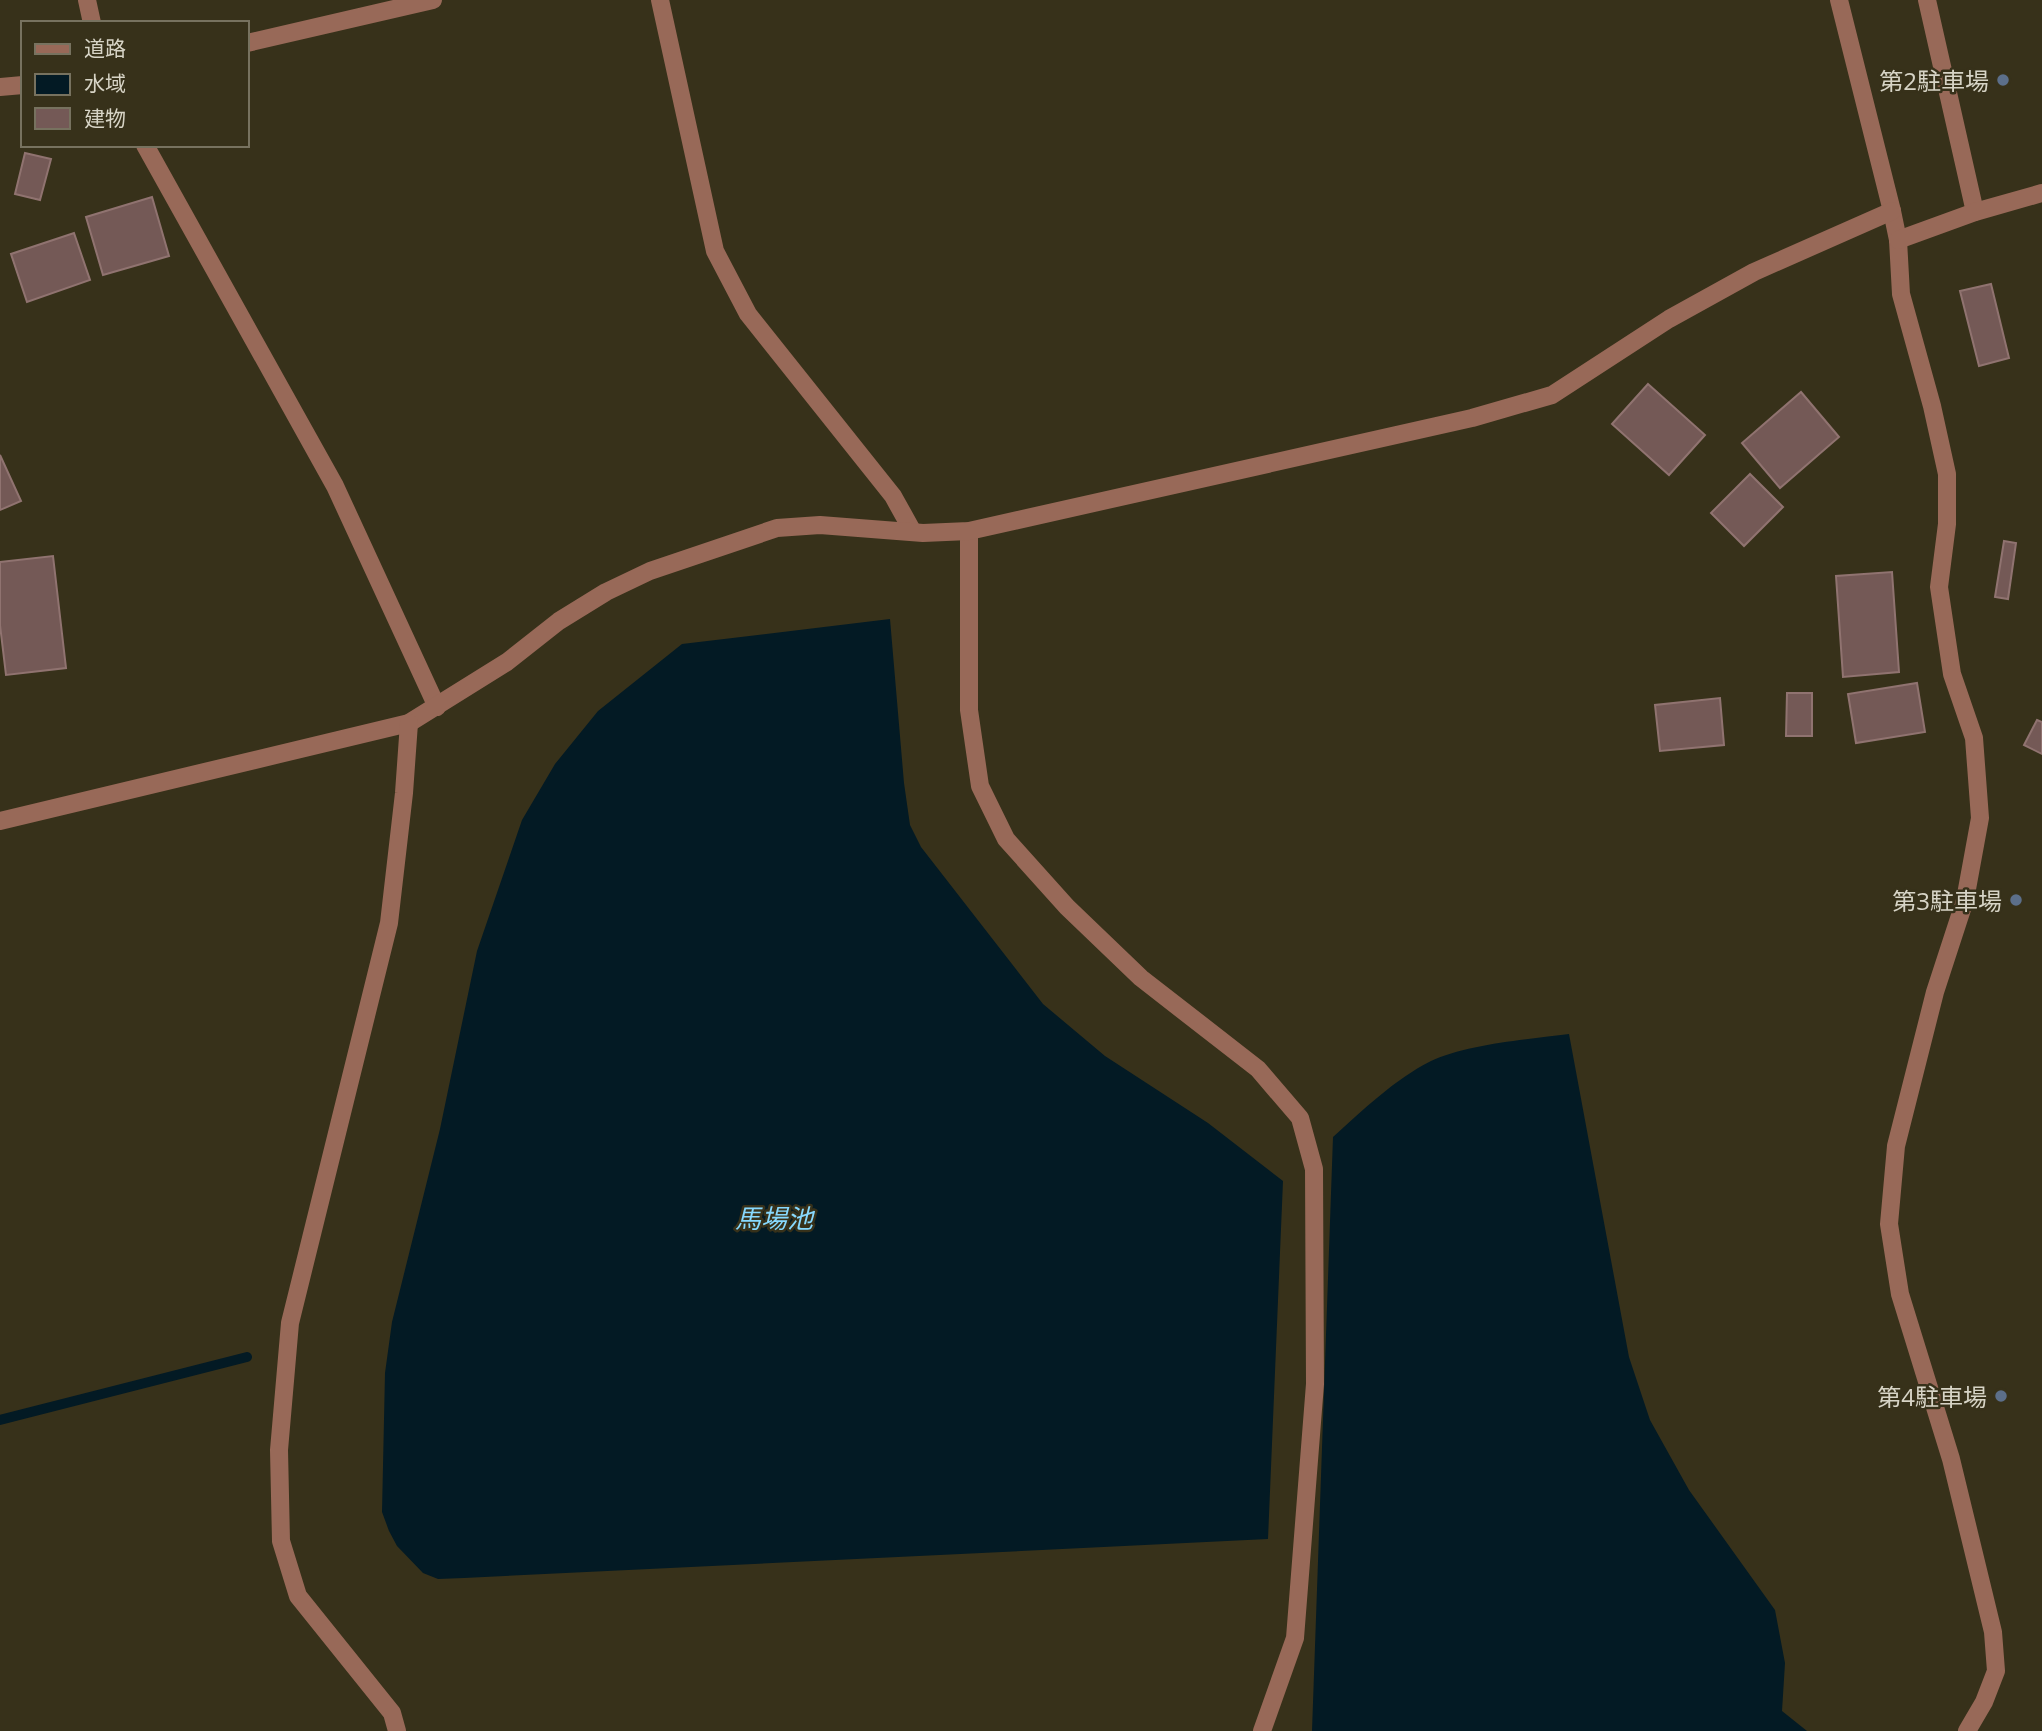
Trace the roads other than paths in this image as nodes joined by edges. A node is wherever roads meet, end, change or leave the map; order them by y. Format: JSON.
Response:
{"nodes":[{"id":1,"x":87,"y":0,"type":"edge"},
{"id":2,"x":433,"y":0,"type":"edge"},
{"id":3,"x":660,"y":0,"type":"edge"},
{"id":4,"x":1839,"y":0,"type":"edge"},
{"id":5,"x":1927,"y":0,"type":"edge"},
{"id":6,"x":92,"y":21,"type":"edge"},
{"id":7,"x":248,"y":43,"type":"edge"},
{"id":8,"x":21,"y":85,"type":"edge"},
{"id":9,"x":0,"y":87,"type":"edge"},
{"id":10,"x":146,"y":147,"type":"edge"},
{"id":11,"x":2042,"y":193,"type":"edge"},
{"id":12,"x":1892,"y":211,"type":"junction"},
{"id":13,"x":1975,"y":212,"type":"junction"},
{"id":14,"x":1898,"y":240,"type":"junction"},
{"id":15,"x":969,"y":531,"type":"junction"},
{"id":16,"x":914,"y":532,"type":"junction"},
{"id":17,"x":437,"y":707,"type":"junction"},
{"id":18,"x":409,"y":723,"type":"junction"},
{"id":19,"x":0,"y":821,"type":"edge"},
{"id":20,"x":397,"y":1731,"type":"edge"},
{"id":21,"x":1262,"y":1731,"type":"edge"},
{"id":22,"x":1967,"y":1731,"type":"edge"}],
"edges":[{"from":1,"to":6,"type":"street"},
{"from":2,"to":7,"type":"street"},
{"from":3,"to":16,"type":"street"},
{"from":4,"to":12,"type":"street"},
{"from":5,"to":13,"type":"street"},
{"from":8,"to":9,"type":"street"},
{"from":10,"to":17,"type":"street"},
{"from":11,"to":13,"type":"street"},
{"from":12,"to":14,"type":"street"},
{"from":12,"to":15,"type":"street"},
{"from":13,"to":14,"type":"street"},
{"from":14,"to":22,"type":"street"},
{"from":15,"to":16,"type":"street"},
{"from":15,"to":21,"type":"street"},
{"from":16,"to":17,"type":"street"},
{"from":17,"to":18,"type":"street"},
{"from":18,"to":19,"type":"street"},
{"from":18,"to":20,"type":"street"}]}
